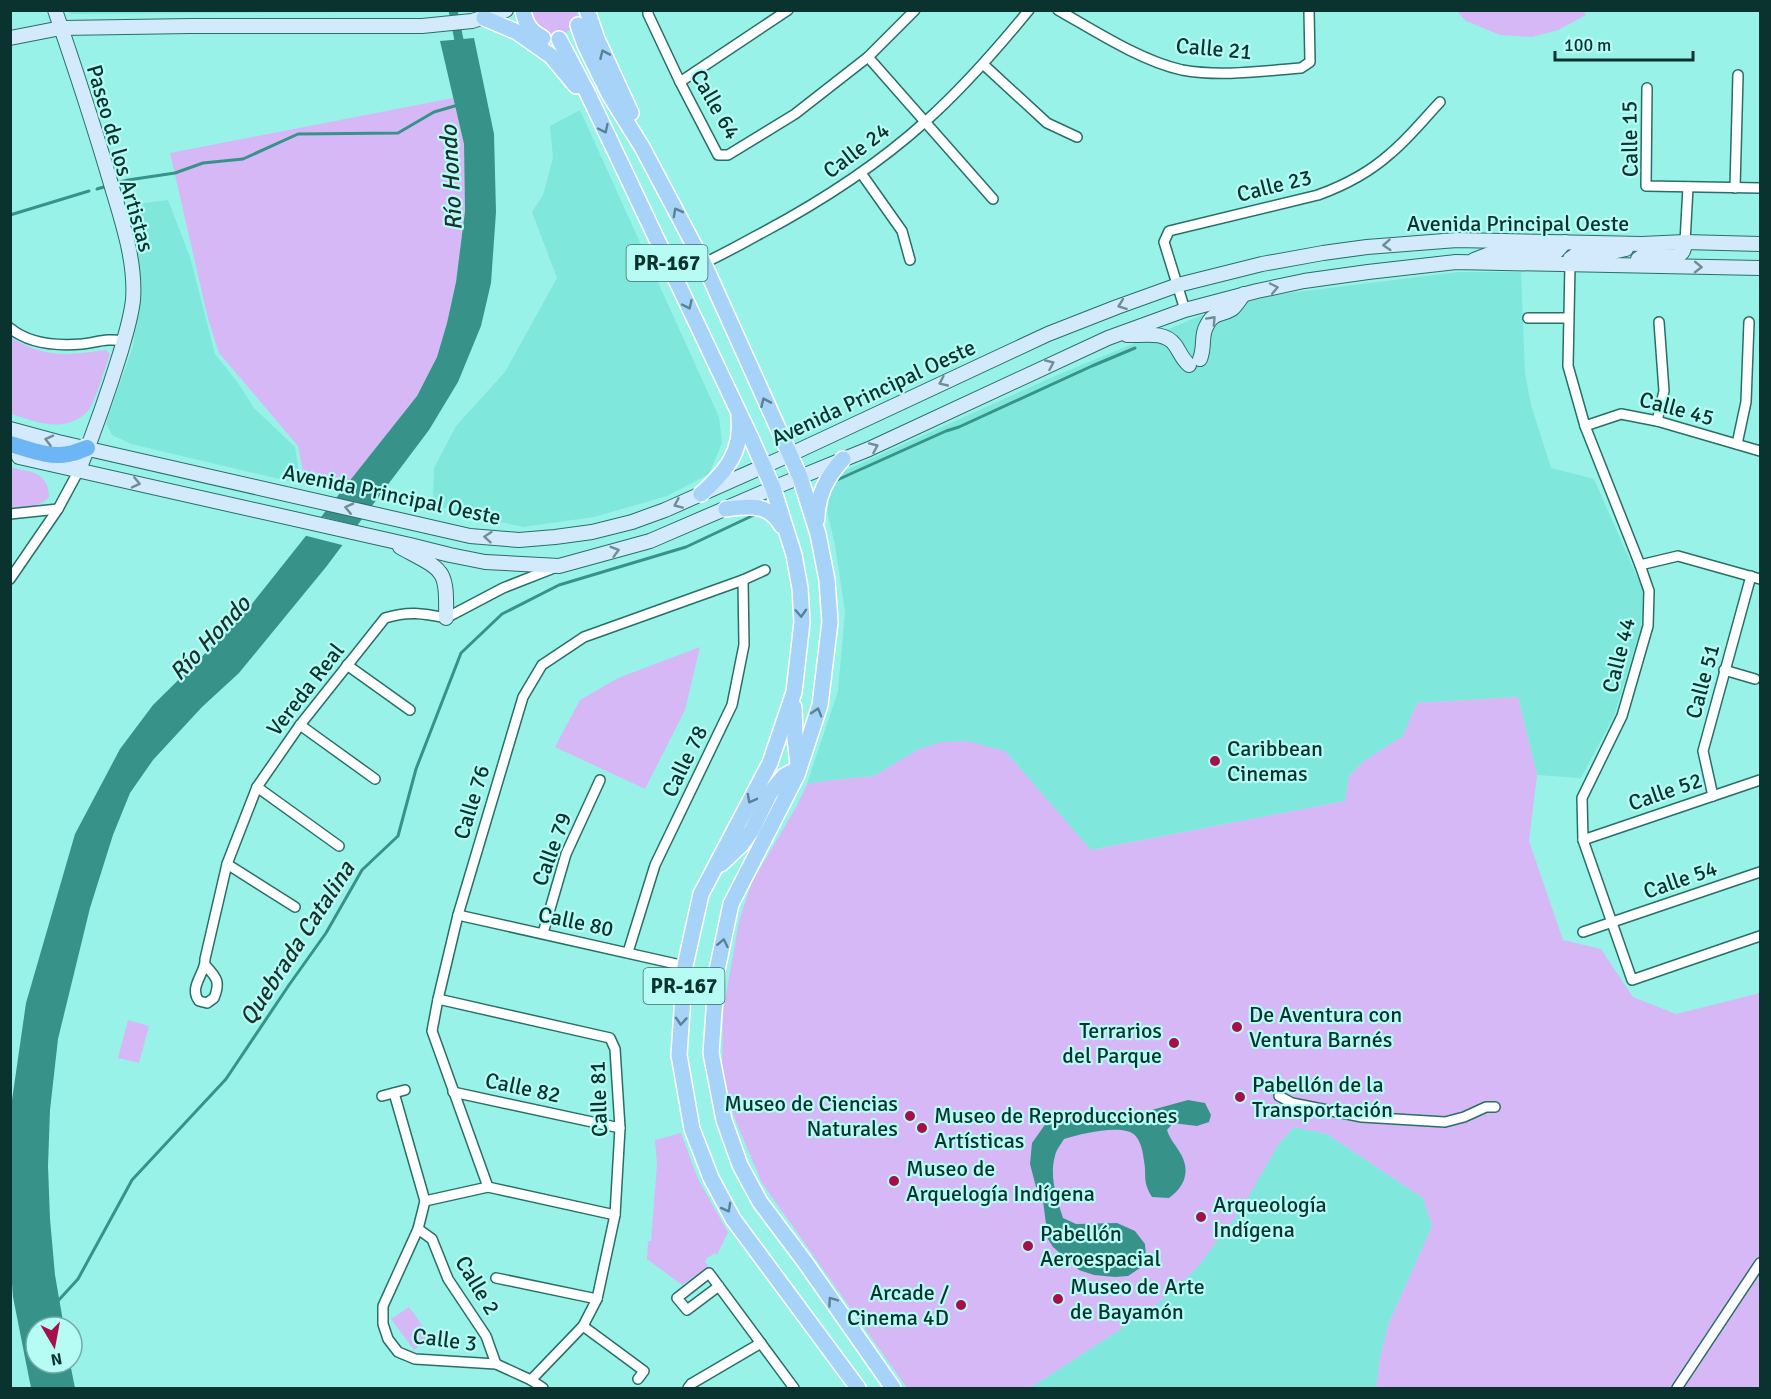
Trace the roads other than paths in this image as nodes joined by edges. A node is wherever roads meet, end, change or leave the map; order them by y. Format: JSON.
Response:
{"nodes":[{"id":1,"x":55,"y":10,"type":"edge"},
{"id":2,"x":506,"y":10,"type":"edge"},
{"id":3,"x":523,"y":10,"type":"edge"},
{"id":4,"x":587,"y":10,"type":"edge"},
{"id":5,"x":648,"y":10,"type":"edge"},
{"id":6,"x":788,"y":10,"type":"edge"},
{"id":7,"x":915,"y":10,"type":"edge"},
{"id":8,"x":1029,"y":10,"type":"edge"},
{"id":9,"x":1058,"y":10,"type":"edge"},
{"id":10,"x":1309,"y":10,"type":"edge"},
{"id":11,"x":484,"y":18,"type":"junction"},
{"id":12,"x":580,"y":18,"type":"edge"},
{"id":13,"x":61,"y":28,"type":"junction"},
{"id":14,"x":10,"y":38,"type":"edge"},
{"id":15,"x":559,"y":39,"type":"junction"},
{"id":16,"x":868,"y":57,"type":"junction"},
{"id":17,"x":984,"y":65,"type":"junction"},
{"id":18,"x":1738,"y":75,"type":"dead end"},
{"id":19,"x":680,"y":82,"type":"junction"},
{"id":20,"x":1647,"y":88,"type":"dead end"},
{"id":21,"x":588,"y":94,"type":"junction"},
{"id":22,"x":1440,"y":102,"type":"dead end"},
{"id":23,"x":926,"y":122,"type":"junction"},
{"id":24,"x":1077,"y":136,"type":"dead end"},
{"id":25,"x":642,"y":147,"type":"junction"},
{"id":26,"x":861,"y":173,"type":"junction"},
{"id":27,"x":1688,"y":187,"type":"junction"},
{"id":28,"x":1736,"y":188,"type":"junction"},
{"id":29,"x":1761,"y":188,"type":"edge"},
{"id":30,"x":993,"y":199,"type":"dead end"},
{"id":31,"x":1565,"y":242,"type":"junction"},
{"id":32,"x":1685,"y":242,"type":"junction"},
{"id":33,"x":1642,"y":244,"type":"junction"},
{"id":34,"x":1761,"y":244,"type":"edge"},
{"id":35,"x":910,"y":260,"type":"dead end"},
{"id":36,"x":1467,"y":262,"type":"junction"},
{"id":37,"x":704,"y":264,"type":"junction"},
{"id":38,"x":1570,"y":264,"type":"junction"},
{"id":39,"x":1626,"y":266,"type":"junction"},
{"id":40,"x":1761,"y":268,"type":"edge"},
{"id":41,"x":674,"y":278,"type":"junction"},
{"id":42,"x":1178,"y":285,"type":"junction"},
{"id":43,"x":1244,"y":294,"type":"junction"},
{"id":44,"x":1185,"y":310,"type":"junction"},
{"id":45,"x":1528,"y":318,"type":"dead end"},
{"id":46,"x":1568,"y":318,"type":"junction"},
{"id":47,"x":1659,"y":322,"type":"dead end"},
{"id":48,"x":1749,"y":322,"type":"dead end"},
{"id":49,"x":10,"y":328,"type":"edge"},
{"id":50,"x":1122,"y":333,"type":"junction"},
{"id":51,"x":124,"y":341,"type":"junction"},
{"id":52,"x":738,"y":411,"type":"junction"},
{"id":53,"x":1657,"y":421,"type":"junction"},
{"id":54,"x":1585,"y":426,"type":"junction"},
{"id":55,"x":10,"y":429,"type":"edge"},
{"id":56,"x":1737,"y":444,"type":"junction"},
{"id":57,"x":87,"y":448,"type":"junction"},
{"id":58,"x":1761,"y":451,"type":"edge"},
{"id":59,"x":13,"y":453,"type":"edge"},
{"id":60,"x":789,"y":455,"type":"junction"},
{"id":61,"x":843,"y":459,"type":"junction"},
{"id":62,"x":763,"y":467,"type":"junction"},
{"id":63,"x":79,"y":470,"type":"junction"},
{"id":64,"x":800,"y":477,"type":"junction"},
{"id":65,"x":772,"y":488,"type":"junction"},
{"id":66,"x":701,"y":494,"type":"junction"},
{"id":67,"x":726,"y":508,"type":"junction"},
{"id":68,"x":58,"y":509,"type":"junction"},
{"id":69,"x":10,"y":514,"type":"edge"},
{"id":70,"x":816,"y":528,"type":"junction"},
{"id":71,"x":385,"y":539,"type":"junction"},
{"id":72,"x":790,"y":539,"type":"junction"},
{"id":73,"x":1640,"y":564,"type":"junction"},
{"id":74,"x":559,"y":566,"type":"junction"},
{"id":75,"x":765,"y":570,"type":"dead end"},
{"id":76,"x":1756,"y":578,"type":"edge"},
{"id":77,"x":10,"y":579,"type":"edge"},
{"id":78,"x":743,"y":580,"type":"junction"},
{"id":79,"x":446,"y":618,"type":"junction"},
{"id":80,"x":347,"y":665,"type":"junction"},
{"id":81,"x":1724,"y":670,"type":"junction"},
{"id":82,"x":1755,"y":679,"type":"dead end"},
{"id":83,"x":794,"y":692,"type":"junction"},
{"id":84,"x":410,"y":710,"type":"dead end"},
{"id":85,"x":300,"y":725,"type":"junction"},
{"id":86,"x":799,"y":768,"type":"junction"},
{"id":87,"x":375,"y":779,"type":"dead end"},
{"id":88,"x":600,"y":780,"type":"dead end"},
{"id":89,"x":1761,"y":780,"type":"edge"},
{"id":90,"x":256,"y":787,"type":"junction"},
{"id":91,"x":1713,"y":796,"type":"junction"},
{"id":92,"x":1583,"y":840,"type":"junction"},
{"id":93,"x":339,"y":846,"type":"dead end"},
{"id":94,"x":227,"y":864,"type":"junction"},
{"id":95,"x":1761,"y":872,"type":"edge"},
{"id":96,"x":711,"y":875,"type":"junction"},
{"id":97,"x":295,"y":907,"type":"dead end"},
{"id":98,"x":458,"y":915,"type":"junction"},
{"id":99,"x":1611,"y":922,"type":"junction"},
{"id":100,"x":1583,"y":932,"type":"dead end"},
{"id":101,"x":543,"y":933,"type":"junction"},
{"id":102,"x":1761,"y":936,"type":"edge"},
{"id":103,"x":628,"y":952,"type":"junction"},
{"id":104,"x":205,"y":965,"type":"dead end"},
{"id":105,"x":685,"y":966,"type":"junction"},
{"id":106,"x":438,"y":999,"type":"junction"},
{"id":107,"x":405,"y":1090,"type":"dead end"},
{"id":108,"x":453,"y":1092,"type":"junction"},
{"id":109,"x":394,"y":1093,"type":"junction"},
{"id":110,"x":382,"y":1096,"type":"dead end"},
{"id":111,"x":1279,"y":1096,"type":"dead end"},
{"id":112,"x":1495,"y":1107,"type":"dead end"},
{"id":113,"x":620,"y":1128,"type":"junction"},
{"id":114,"x":488,"y":1187,"type":"junction"},
{"id":115,"x":425,"y":1201,"type":"junction"},
{"id":116,"x":615,"y":1215,"type":"junction"},
{"id":117,"x":418,"y":1229,"type":"junction"},
{"id":118,"x":1761,"y":1263,"type":"edge"},
{"id":119,"x":496,"y":1278,"type":"dead end"},
{"id":120,"x":719,"y":1286,"type":"dead end"},
{"id":121,"x":597,"y":1299,"type":"junction"},
{"id":122,"x":583,"y":1326,"type":"junction"},
{"id":123,"x":760,"y":1343,"type":"junction"},
{"id":124,"x":496,"y":1364,"type":"junction"},
{"id":125,"x":638,"y":1379,"type":"dead end"},
{"id":126,"x":531,"y":1380,"type":"junction"},
{"id":127,"x":888,"y":1387,"type":"edge"},
{"id":128,"x":543,"y":1389,"type":"edge"},
{"id":129,"x":688,"y":1389,"type":"edge"},
{"id":130,"x":794,"y":1389,"type":"edge"},
{"id":131,"x":858,"y":1389,"type":"edge"},
{"id":132,"x":1677,"y":1389,"type":"edge"}],
"edges":[{"from":1,"to":13,"type":"main road","name":"Paseo de los Artistas"},
{"from":2,"to":11,"type":"main road"},
{"from":3,"to":15,"type":"main road"},
{"from":25,"to":4,"type":"main road","one_way":true},
{"from":5,"to":19,"type":"street","name":"Calle 64"},
{"from":6,"to":19,"type":"street"},
{"from":7,"to":16,"type":"street"},
{"from":8,"to":17,"type":"street","name":"Calle 24"},
{"from":9,"to":10,"type":"street","name":"Calle 21"},
{"from":11,"to":13,"type":"main road"},
{"from":11,"to":21,"type":"main road"},
{"from":12,"to":15,"type":"main road","number":"PR-167"},
{"from":12,"to":25,"type":"main road","number":"PR-167"},
{"from":13,"to":14,"type":"main road"},
{"from":13,"to":51,"type":"main road","name":"Paseo de los Artistas"},
{"from":15,"to":21,"type":"main road","number":"PR-167"},
{"from":16,"to":19,"type":"street","name":"Calle 64"},
{"from":16,"to":23,"type":"street"},
{"from":17,"to":23,"type":"street","name":"Calle 24"},
{"from":17,"to":24,"type":"street"},
{"from":18,"to":28,"type":"street"},
{"from":20,"to":27,"type":"street","name":"Calle 15"},
{"from":21,"to":41,"type":"main road","number":"PR-167","one_way":true},
{"from":22,"to":42,"type":"street","name":"Calle 23"},
{"from":23,"to":26,"type":"street","name":"Calle 24"},
{"from":23,"to":30,"type":"street"},
{"from":37,"to":25,"type":"main road","number":"PR-167","one_way":true},
{"from":26,"to":35,"type":"street"},
{"from":26,"to":37,"type":"street","name":"Calle 24"},
{"from":27,"to":28,"type":"street"},
{"from":27,"to":32,"type":"street"},
{"from":28,"to":29,"type":"street"},
{"from":31,"to":33,"type":"main road","name":"Avenida Principal Oeste"},
{"from":31,"to":36,"type":"main road"},
{"from":31,"to":42,"type":"main road","name":"Avenida Principal Oeste","one_way":true},
{"from":32,"to":33,"type":"main road","name":"Avenida Principal Oeste"},
{"from":32,"to":34,"type":"main road","name":"Avenida Principal Oeste"},
{"from":32,"to":39,"type":"main road"},
{"from":33,"to":38,"type":"main road"},
{"from":36,"to":38,"type":"main road","name":"Avenida Principal Oeste"},
{"from":43,"to":36,"type":"main road","name":"Avenida Principal Oeste","one_way":true},
{"from":37,"to":41,"type":"street","name":"Calle 24"},
{"from":60,"to":37,"type":"main road","number":"PR-167","one_way":true},
{"from":38,"to":39,"type":"main road","name":"Avenida Principal Oeste"},
{"from":38,"to":46,"type":"street","name":"Calle 44"},
{"from":39,"to":40,"type":"main road","name":"Avenida Principal Oeste","one_way":true},
{"from":41,"to":52,"type":"main road","number":"PR-167","one_way":true},
{"from":42,"to":44,"type":"street","name":"Calle 23"},
{"from":42,"to":60,"type":"main road","name":"Avenida Principal Oeste","one_way":true},
{"from":43,"to":44,"type":"main road","name":"Avenida Principal Oeste"},
{"from":50,"to":43,"type":"main road","one_way":true},
{"from":44,"to":50,"type":"main road","name":"Avenida Principal Oeste"},
{"from":45,"to":46,"type":"street"},
{"from":46,"to":54,"type":"street","name":"Calle 44"},
{"from":47,"to":53,"type":"street"},
{"from":48,"to":56,"type":"street"},
{"from":49,"to":51,"type":"street"},
{"from":61,"to":50,"type":"main road","name":"Avenida Principal Oeste","one_way":true},
{"from":51,"to":57,"type":"main road","name":"Paseo de los Artistas"},
{"from":52,"to":62,"type":"main road","number":"PR-167"},
{"from":52,"to":66,"type":"main road"},
{"from":53,"to":54,"type":"street","name":"Calle 45"},
{"from":53,"to":56,"type":"street","name":"Calle 45"},
{"from":54,"to":73,"type":"street","name":"Calle 44"},
{"from":57,"to":55,"type":"main road","name":"Avenida Principal Oeste","one_way":true},
{"from":56,"to":58,"type":"street","name":"Calle 45"},
{"from":57,"to":59,"type":"highway"},
{"from":57,"to":63,"type":"main road","name":"Paseo de los Artistas"},
{"from":66,"to":57,"type":"main road","name":"Avenida Principal Oeste","one_way":true},
{"from":59,"to":63,"type":"main road","name":"Avenida Principal Oeste"},
{"from":60,"to":62,"type":"main road","name":"Avenida Principal Oeste"},
{"from":60,"to":64,"type":"main road","number":"PR-167"},
{"from":61,"to":64,"type":"main road","name":"Avenida Principal Oeste"},
{"from":61,"to":70,"type":"main road"},
{"from":62,"to":65,"type":"main road","number":"PR-167"},
{"from":62,"to":66,"type":"main road","name":"Avenida Principal Oeste"},
{"from":63,"to":68,"type":"street","name":"Paseo de los Artistas"},
{"from":63,"to":71,"type":"main road","name":"Avenida Principal Oeste","one_way":true},
{"from":64,"to":65,"type":"main road","name":"Avenida Principal Oeste"},
{"from":64,"to":70,"type":"main road","number":"PR-167"},
{"from":65,"to":67,"type":"main road","name":"Avenida Principal Oeste"},
{"from":65,"to":72,"type":"main road","number":"PR-167"},
{"from":67,"to":72,"type":"main road"},
{"from":74,"to":67,"type":"main road","name":"Avenida Principal Oeste","one_way":true},
{"from":68,"to":69,"type":"street"},
{"from":68,"to":77,"type":"street","name":"Paseo de los Artistas"},
{"from":86,"to":70,"type":"main road","number":"PR-167","one_way":true},
{"from":71,"to":74,"type":"main road","name":"Avenida Principal Oeste"},
{"from":71,"to":79,"type":"main road"},
{"from":72,"to":83,"type":"main road","number":"PR-167","one_way":true},
{"from":73,"to":76,"type":"street"},
{"from":73,"to":92,"type":"street","name":"Calle 44"},
{"from":74,"to":79,"type":"street"},
{"from":75,"to":78,"type":"street","name":"Calle 76"},
{"from":76,"to":81,"type":"street","name":"Calle 51"},
{"from":78,"to":98,"type":"street","name":"Calle 76"},
{"from":78,"to":103,"type":"street","name":"Calle 78"},
{"from":79,"to":80,"type":"street","name":"Vereda Real"},
{"from":80,"to":84,"type":"street"},
{"from":80,"to":85,"type":"street","name":"Vereda Real"},
{"from":81,"to":82,"type":"street"},
{"from":81,"to":91,"type":"street","name":"Calle 51"},
{"from":83,"to":86,"type":"main road"},
{"from":83,"to":96,"type":"main road","number":"PR-167","one_way":true},
{"from":85,"to":87,"type":"street"},
{"from":85,"to":90,"type":"street","name":"Vereda Real"},
{"from":86,"to":96,"type":"main road"},
{"from":127,"to":86,"type":"main road","number":"PR-167","one_way":true},
{"from":88,"to":101,"type":"street","name":"Calle 79"},
{"from":89,"to":91,"type":"street","name":"Calle 52"},
{"from":90,"to":93,"type":"street"},
{"from":90,"to":94,"type":"street","name":"Vereda Real"},
{"from":91,"to":92,"type":"street","name":"Calle 52"},
{"from":92,"to":99,"type":"street","name":"Calle 44"},
{"from":94,"to":97,"type":"street"},
{"from":94,"to":104,"type":"street","name":"Vereda Real"},
{"from":95,"to":99,"type":"street","name":"Calle 54"},
{"from":96,"to":105,"type":"main road","number":"PR-167"},
{"from":98,"to":101,"type":"street","name":"Calle 80"},
{"from":98,"to":106,"type":"street","name":"Calle 76"},
{"from":99,"to":100,"type":"street","name":"Calle 54"},
{"from":99,"to":102,"type":"street","name":"Calle 44"},
{"from":101,"to":103,"type":"street","name":"Calle 80"},
{"from":103,"to":105,"type":"street","name":"Calle 80"},
{"from":105,"to":131,"type":"main road","number":"PR-167","one_way":true},
{"from":106,"to":108,"type":"street","name":"Calle 76"},
{"from":106,"to":113,"type":"street","name":"Calle 81"},
{"from":107,"to":109,"type":"street"},
{"from":108,"to":113,"type":"street","name":"Calle 82"},
{"from":108,"to":114,"type":"street","name":"Calle 76"},
{"from":109,"to":110,"type":"street"},
{"from":109,"to":115,"type":"street"},
{"from":111,"to":112,"type":"street"},
{"from":113,"to":116,"type":"street","name":"Calle 81"},
{"from":114,"to":115,"type":"street"},
{"from":114,"to":116,"type":"street"},
{"from":115,"to":117,"type":"street"},
{"from":116,"to":121,"type":"street","name":"Calle 81"},
{"from":117,"to":124,"type":"street","name":"Calle 2"},
{"from":117,"to":124,"type":"street","name":"Calle 3"},
{"from":118,"to":132,"type":"street"},
{"from":119,"to":121,"type":"street"},
{"from":120,"to":123,"type":"street"},
{"from":121,"to":122,"type":"street","name":"Calle 81"},
{"from":122,"to":125,"type":"street"},
{"from":122,"to":126,"type":"street","name":"Calle 81"},
{"from":123,"to":129,"type":"street"},
{"from":123,"to":130,"type":"street"},
{"from":124,"to":126,"type":"street","name":"Calle 3"},
{"from":126,"to":128,"type":"street","name":"Calle 3"}]}
